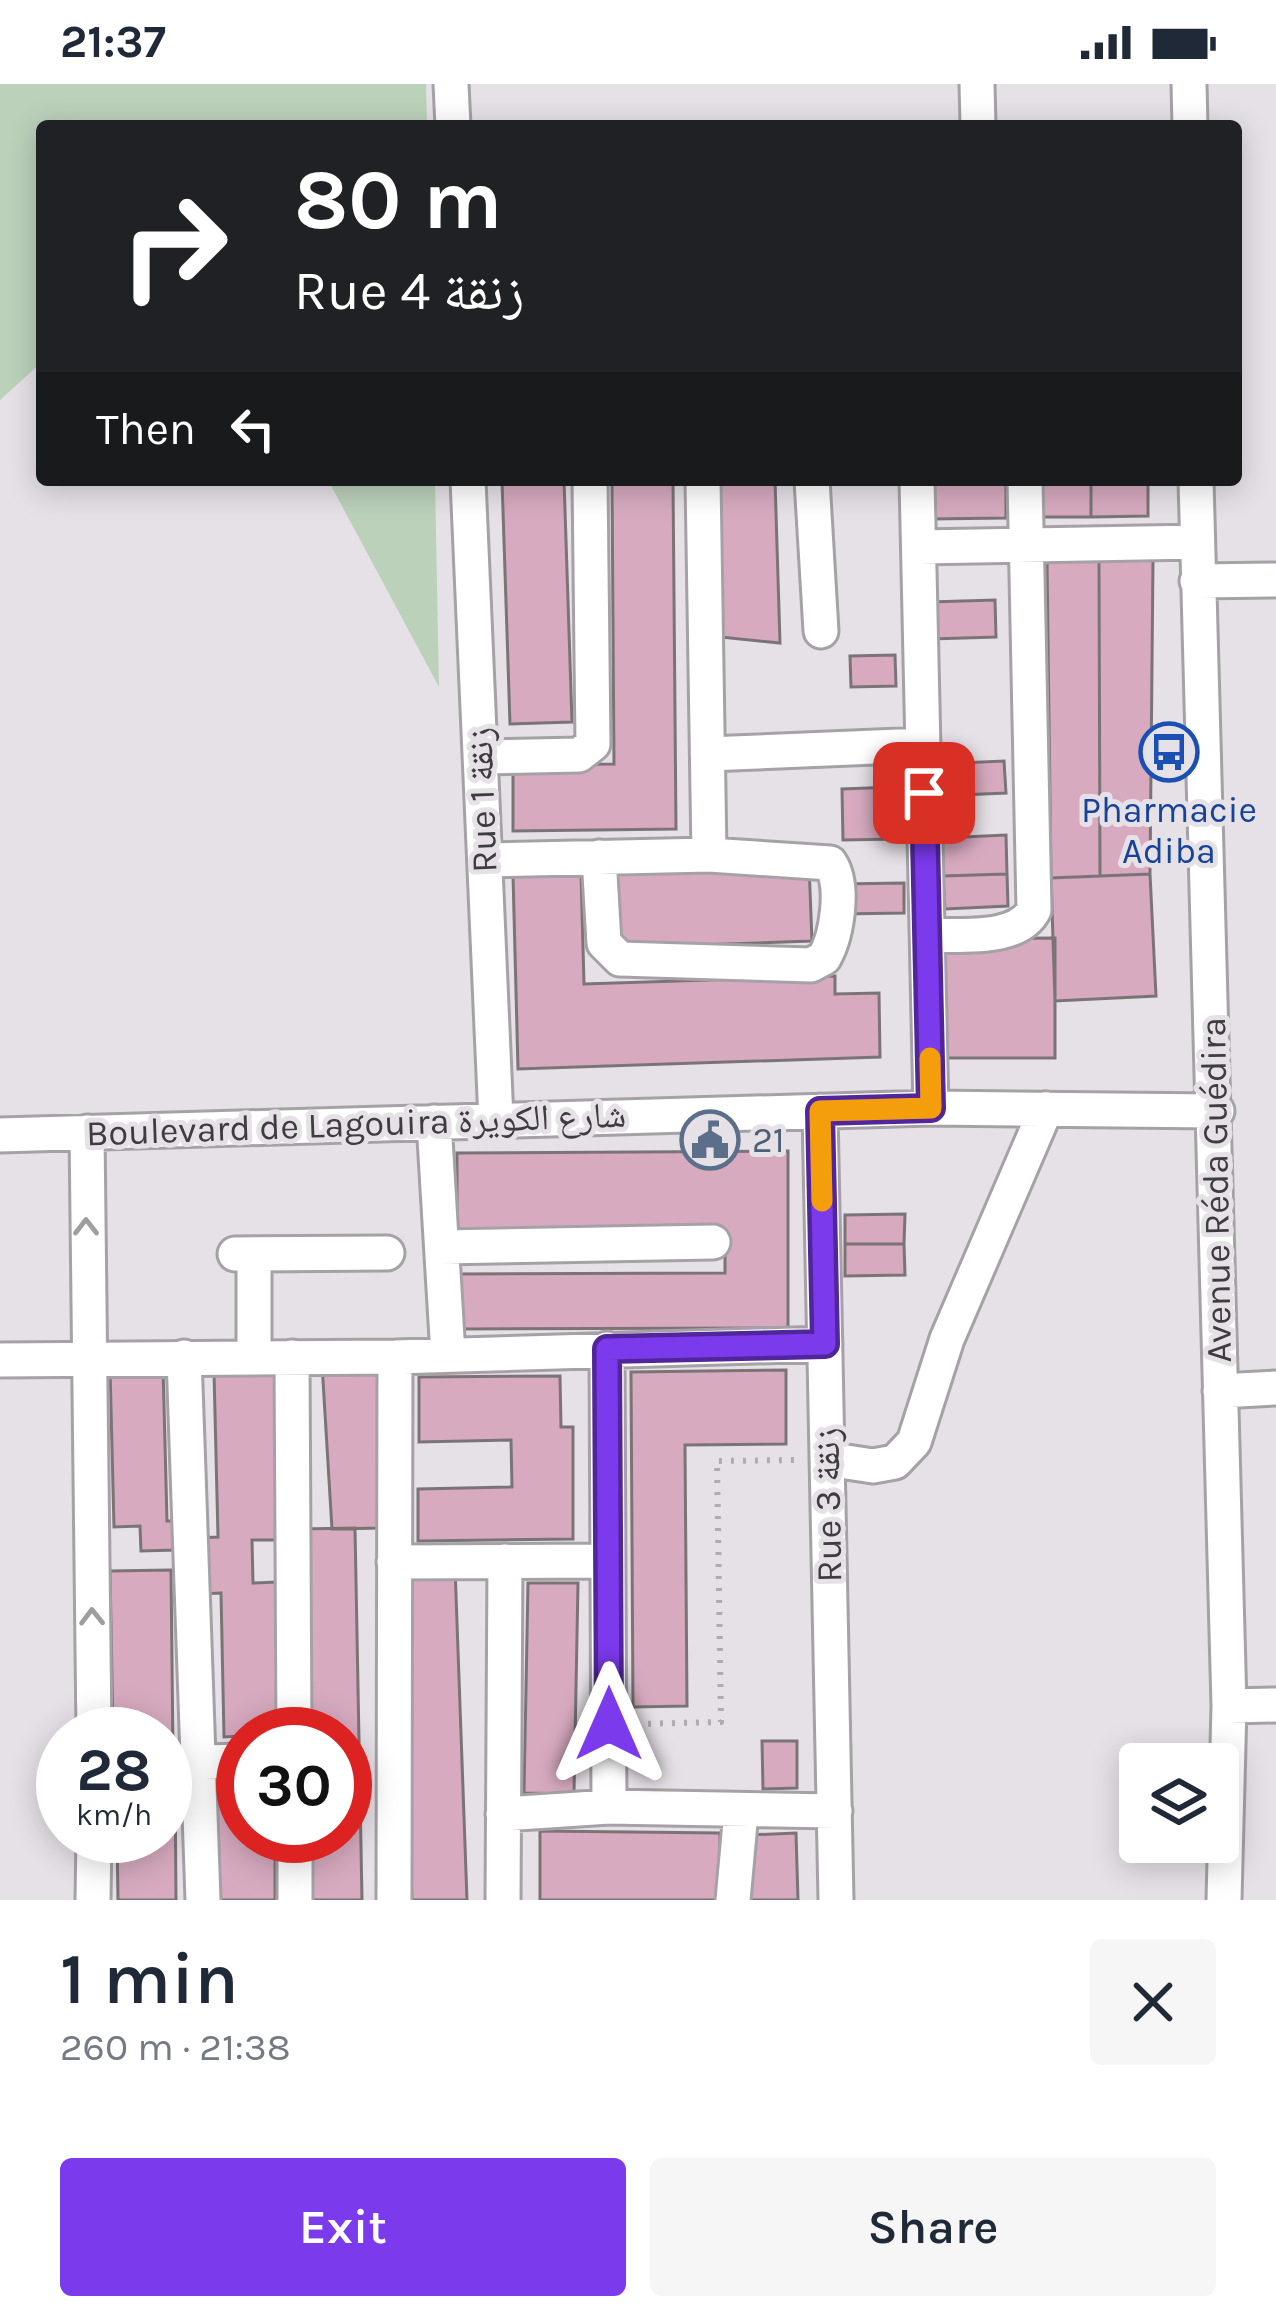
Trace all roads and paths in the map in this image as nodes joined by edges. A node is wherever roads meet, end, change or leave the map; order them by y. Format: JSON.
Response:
{"nodes":[{"id":1,"x":451,"y":84,"type":"edge"},
{"id":2,"x":977,"y":84,"type":"edge"},
{"id":3,"x":1190,"y":84,"type":"edge"},
{"id":4,"x":453,"y":120,"type":"edge"},
{"id":5,"x":979,"y":120,"type":"edge"},
{"id":6,"x":1190,"y":120,"type":"edge"},
{"id":7,"x":468,"y":486,"type":"edge"},
{"id":8,"x":590,"y":486,"type":"edge"},
{"id":9,"x":703,"y":486,"type":"edge"},
{"id":10,"x":812,"y":486,"type":"edge"},
{"id":11,"x":917,"y":486,"type":"edge"},
{"id":12,"x":1025,"y":486,"type":"edge"},
{"id":13,"x":1196,"y":486,"type":"edge"},
{"id":14,"x":1197,"y":542,"type":"junction"},
{"id":15,"x":1026,"y":544,"type":"junction"},
{"id":16,"x":919,"y":547,"type":"junction"},
{"id":17,"x":1276,"y":580,"type":"edge"},
{"id":18,"x":1197,"y":581,"type":"junction"},
{"id":19,"x":821,"y":631,"type":"dead end"},
{"id":20,"x":923,"y":745,"type":"junction"},
{"id":21,"x":708,"y":754,"type":"junction"},
{"id":22,"x":480,"y":757,"type":"junction"},
{"id":23,"x":709,"y":855,"type":"junction"},
{"id":24,"x":599,"y":857,"type":"junction"},
{"id":25,"x":485,"y":860,"type":"junction"},
{"id":26,"x":928,"y":936,"type":"junction"},
{"id":27,"x":931,"y":1108,"type":"junction"},
{"id":28,"x":1046,"y":1109,"type":"junction"},
{"id":29,"x":820,"y":1111,"type":"junction"},
{"id":30,"x":1217,"y":1111,"type":"junction"},
{"id":31,"x":496,"y":1120,"type":"junction"},
{"id":32,"x":434,"y":1122,"type":"junction"},
{"id":33,"x":87,"y":1132,"type":"junction"},
{"id":34,"x":0,"y":1135,"type":"edge"},
{"id":35,"x":713,"y":1242,"type":"dead end"},
{"id":36,"x":442,"y":1247,"type":"junction"},
{"id":37,"x":386,"y":1253,"type":"dead end"},
{"id":38,"x":825,"y":1344,"type":"junction"},
{"id":39,"x":607,"y":1349,"type":"junction"},
{"id":40,"x":448,"y":1355,"type":"junction"},
{"id":41,"x":184,"y":1357,"type":"junction"},
{"id":42,"x":254,"y":1357,"type":"junction"},
{"id":43,"x":292,"y":1357,"type":"junction"},
{"id":44,"x":395,"y":1357,"type":"junction"},
{"id":45,"x":86,"y":1359,"type":"junction"},
{"id":46,"x":0,"y":1360,"type":"edge"},
{"id":47,"x":1276,"y":1388,"type":"edge"},
{"id":48,"x":1220,"y":1391,"type":"junction"},
{"id":49,"x":827,"y":1459,"type":"junction"},
{"id":50,"x":506,"y":1561,"type":"junction"},
{"id":51,"x":608,"y":1561,"type":"junction"},
{"id":52,"x":394,"y":1562,"type":"junction"},
{"id":53,"x":1276,"y":1705,"type":"edge"},
{"id":54,"x":1229,"y":1706,"type":"junction"},
{"id":55,"x":93,"y":1707,"type":"edge"},
{"id":56,"x":294,"y":1707,"type":"edge"},
{"id":57,"x":609,"y":1724,"type":"junction"},
{"id":58,"x":192,"y":1762,"type":"edge"},
{"id":59,"x":202,"y":1762,"type":"junction"},
{"id":60,"x":216,"y":1762,"type":"edge"},
{"id":61,"x":609,"y":1808,"type":"junction"},
{"id":62,"x":741,"y":1811,"type":"junction"},
{"id":63,"x":835,"y":1811,"type":"junction"},
{"id":64,"x":503,"y":1814,"type":"junction"},
{"id":65,"x":94,"y":1863,"type":"edge"},
{"id":66,"x":295,"y":1863,"type":"edge"},
{"id":67,"x":93,"y":1900,"type":"edge"},
{"id":68,"x":203,"y":1900,"type":"edge"},
{"id":69,"x":295,"y":1900,"type":"edge"},
{"id":70,"x":394,"y":1900,"type":"edge"},
{"id":71,"x":503,"y":1900,"type":"edge"},
{"id":72,"x":733,"y":1900,"type":"edge"},
{"id":73,"x":836,"y":1900,"type":"edge"},
{"id":74,"x":1224,"y":1900,"type":"edge"}],
"edges":[{"from":1,"to":4,"type":"street"},
{"from":2,"to":5,"type":"street"},
{"from":3,"to":6,"type":"street"},
{"from":7,"to":22,"type":"street","name":"Rue 1 زنقة"},
{"from":8,"to":22,"type":"street"},
{"from":9,"to":21,"type":"street"},
{"from":10,"to":19,"type":"street"},
{"from":11,"to":16,"type":"street"},
{"from":12,"to":15,"type":"street"},
{"from":13,"to":14,"type":"street","name":"Avenue Réda Guédira"},
{"from":14,"to":15,"type":"street"},
{"from":14,"to":18,"type":"street","name":"Avenue Réda Guédira"},
{"from":15,"to":16,"type":"street"},
{"from":15,"to":26,"type":"street"},
{"from":16,"to":20,"type":"street"},
{"from":17,"to":18,"type":"street"},
{"from":18,"to":30,"type":"street","name":"Avenue Réda Guédira"},
{"from":20,"to":21,"type":"street"},
{"from":20,"to":26,"type":"street"},
{"from":21,"to":23,"type":"street"},
{"from":22,"to":25,"type":"street","name":"Rue 1 زنقة"},
{"from":23,"to":24,"type":"street"},
{"from":23,"to":24,"type":"street"},
{"from":24,"to":25,"type":"street"},
{"from":25,"to":31,"type":"street","name":"Rue 1 زنقة"},
{"from":26,"to":27,"type":"street"},
{"from":27,"to":28,"type":"street","name":"Boulevard de Lagouira شارع الكويرة"},
{"from":27,"to":29,"type":"street","name":"Boulevard de Lagouira شارع الكويرة"},
{"from":28,"to":30,"type":"street","name":"Boulevard de Lagouira شارع الكويرة"},
{"from":28,"to":49,"type":"street"},
{"from":29,"to":31,"type":"street","name":"Boulevard de Lagouira شارع الكويرة"},
{"from":29,"to":38,"type":"street","name":"Rue 3 زنقة"},
{"from":30,"to":48,"type":"street","name":"Avenue Réda Guédira"},
{"from":31,"to":32,"type":"street","name":"Boulevard de Lagouira شارع الكويرة"},
{"from":32,"to":33,"type":"street","name":"Boulevard de Lagouira شارع الكويرة"},
{"from":32,"to":36,"type":"street"},
{"from":33,"to":34,"type":"street","name":"Boulevard de Lagouira شارع الكويرة"},
{"from":45,"to":33,"type":"street","one_way":true},
{"from":35,"to":36,"type":"street"},
{"from":36,"to":40,"type":"street"},
{"from":37,"to":42,"type":"street"},
{"from":38,"to":39,"type":"street"},
{"from":38,"to":49,"type":"street","name":"Rue 3 زنقة"},
{"from":39,"to":40,"type":"street"},
{"from":39,"to":51,"type":"street"},
{"from":40,"to":44,"type":"street"},
{"from":41,"to":42,"type":"street"},
{"from":41,"to":45,"type":"street"},
{"from":41,"to":59,"type":"street"},
{"from":42,"to":43,"type":"street"},
{"from":43,"to":44,"type":"street"},
{"from":43,"to":56,"type":"street"},
{"from":44,"to":52,"type":"street"},
{"from":45,"to":46,"type":"street"},
{"from":55,"to":45,"type":"street","one_way":true},
{"from":47,"to":48,"type":"street"},
{"from":48,"to":54,"type":"street","name":"Avenue Réda Guédira"},
{"from":49,"to":57,"type":"path"},
{"from":49,"to":63,"type":"street","name":"Rue 3 زنقة"},
{"from":50,"to":51,"type":"street"},
{"from":50,"to":52,"type":"street"},
{"from":50,"to":64,"type":"street"},
{"from":51,"to":57,"type":"street"},
{"from":52,"to":70,"type":"street"},
{"from":53,"to":54,"type":"street"},
{"from":54,"to":74,"type":"street","name":"Avenue Réda Guédira"},
{"from":57,"to":61,"type":"street"},
{"from":58,"to":59,"type":"street"},
{"from":59,"to":60,"type":"street"},
{"from":59,"to":68,"type":"street"},
{"from":61,"to":62,"type":"street"},
{"from":61,"to":64,"type":"street"},
{"from":62,"to":63,"type":"street"},
{"from":62,"to":72,"type":"street"},
{"from":63,"to":73,"type":"street","name":"Rue 3 زنقة"},
{"from":64,"to":71,"type":"street"},
{"from":65,"to":67,"type":"street"},
{"from":66,"to":69,"type":"street"}]}
